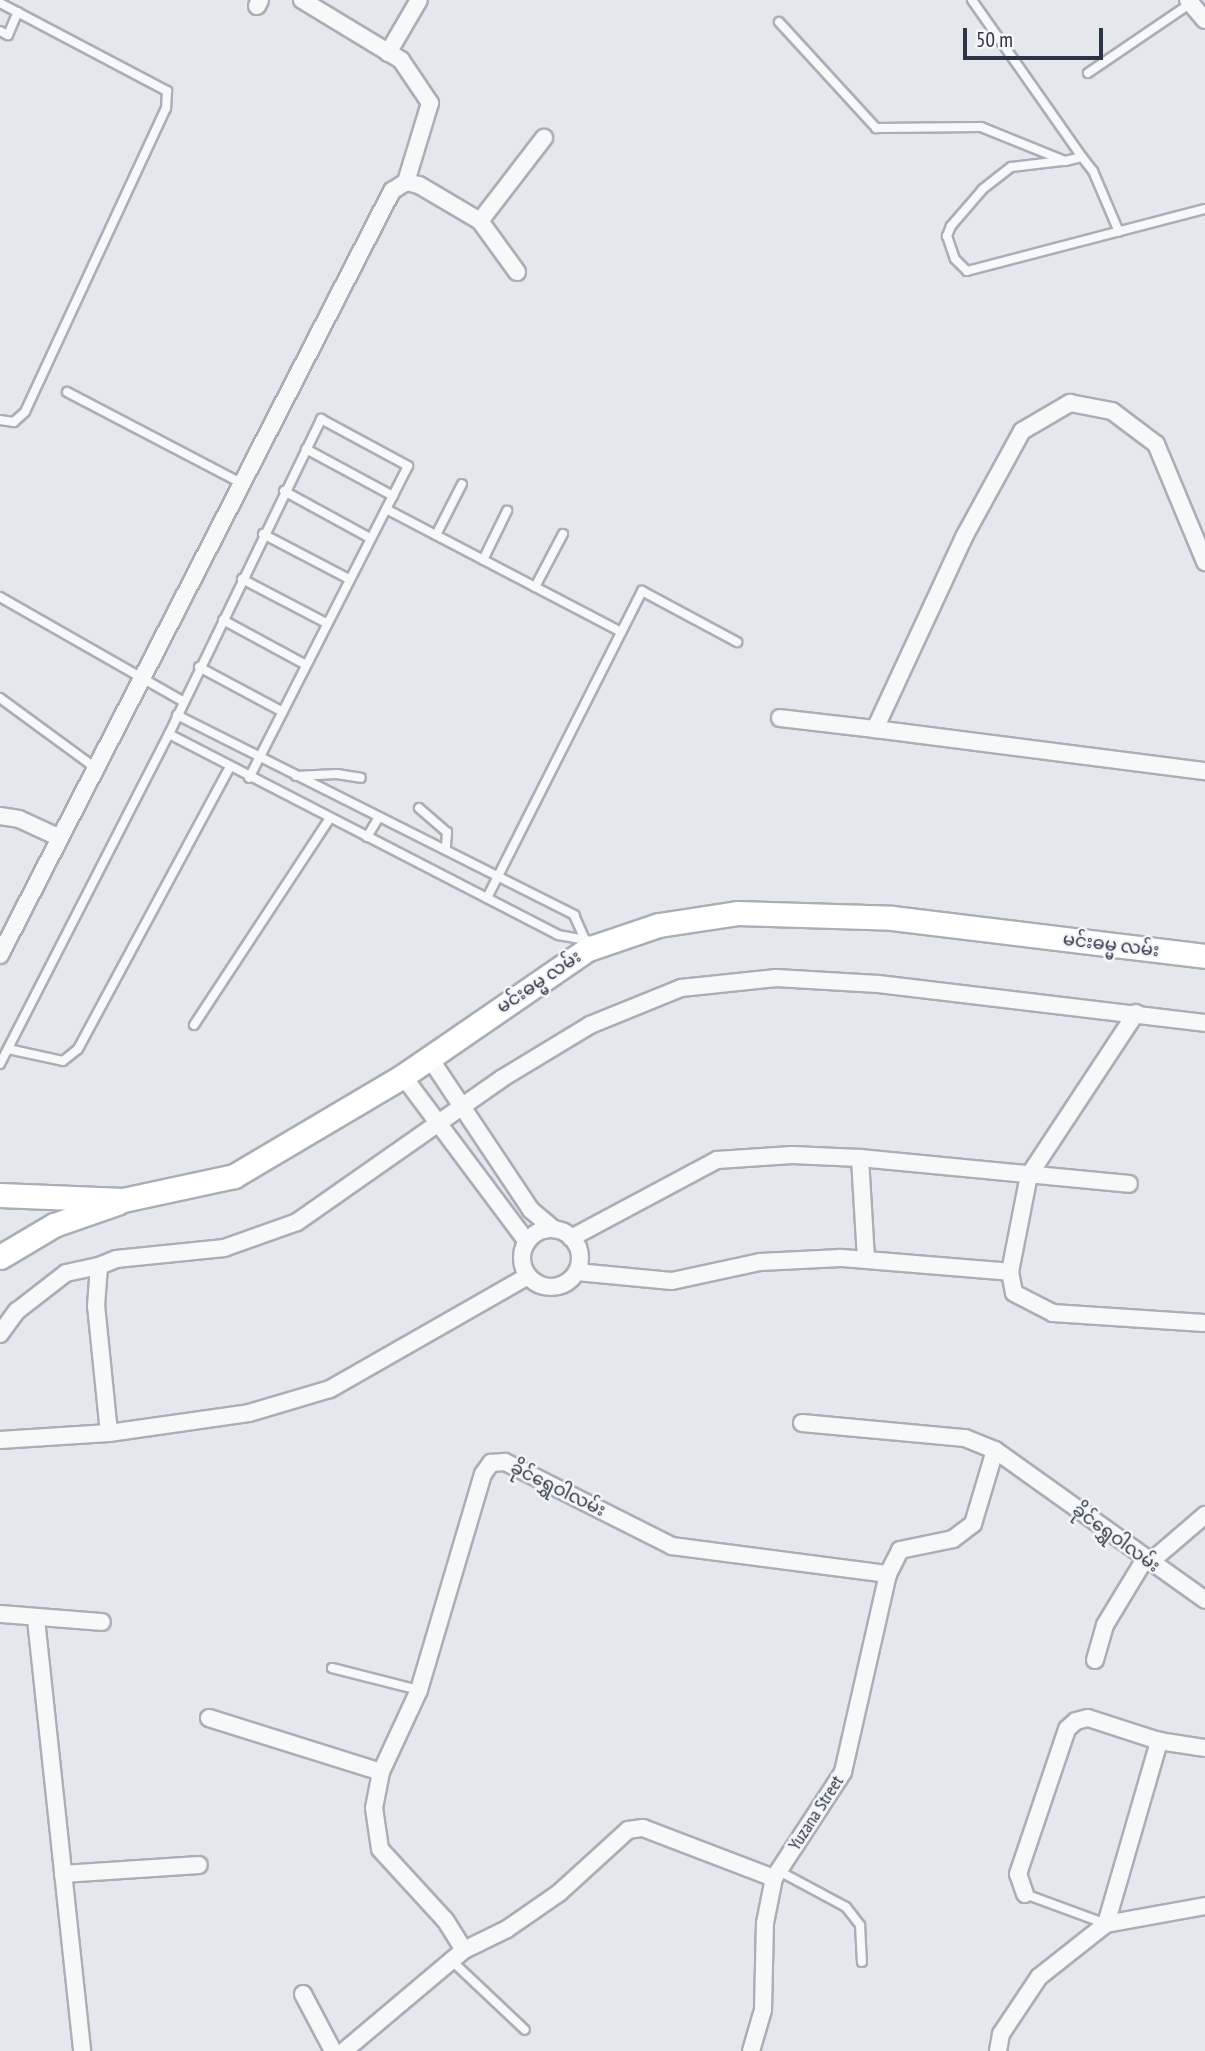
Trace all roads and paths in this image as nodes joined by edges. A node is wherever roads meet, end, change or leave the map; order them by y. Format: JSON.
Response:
{"nodes":[{"id":1,"x":302,"y":0,"type":"edge"},
{"id":2,"x":419,"y":0,"type":"edge"},
{"id":3,"x":972,"y":0,"type":"edge"},
{"id":4,"x":1189,"y":2,"type":"edge"},
{"id":5,"x":0,"y":3,"type":"edge"},
{"id":6,"x":18,"y":12,"type":"junction"},
{"id":7,"x":1205,"y":20,"type":"edge"},
{"id":8,"x":779,"y":22,"type":"dead end"},
{"id":9,"x":0,"y":31,"type":"edge"},
{"id":10,"x":388,"y":52,"type":"junction"},
{"id":11,"x":1088,"y":73,"type":"dead end"},
{"id":12,"x":544,"y":138,"type":"dead end"},
{"id":13,"x":1082,"y":157,"type":"junction"},
{"id":14,"x":1065,"y":161,"type":"junction"},
{"id":15,"x":406,"y":182,"type":"junction"},
{"id":16,"x":1205,"y":209,"type":"edge"},
{"id":17,"x":480,"y":221,"type":"junction"},
{"id":18,"x":1119,"y":232,"type":"junction"},
{"id":19,"x":517,"y":272,"type":"dead end"},
{"id":20,"x":68,"y":392,"type":"dead end"},
{"id":21,"x":0,"y":420,"type":"edge"},
{"id":22,"x":306,"y":449,"type":"junction"},
{"id":23,"x":239,"y":482,"type":"junction"},
{"id":24,"x":462,"y":484,"type":"dead end"},
{"id":25,"x":284,"y":491,"type":"junction"},
{"id":26,"x":393,"y":496,"type":"junction"},
{"id":27,"x":386,"y":509,"type":"junction"},
{"id":28,"x":507,"y":511,"type":"dead end"},
{"id":29,"x":263,"y":534,"type":"junction"},
{"id":30,"x":563,"y":534,"type":"dead end"},
{"id":31,"x":436,"y":535,"type":"junction"},
{"id":32,"x":370,"y":538,"type":"junction"},
{"id":33,"x":483,"y":560,"type":"junction"},
{"id":34,"x":1205,"y":562,"type":"edge"},
{"id":35,"x":242,"y":579,"type":"junction"},
{"id":36,"x":349,"y":579,"type":"junction"},
{"id":37,"x":535,"y":587,"type":"junction"},
{"id":38,"x":0,"y":597,"type":"edge"},
{"id":39,"x":223,"y":620,"type":"junction"},
{"id":40,"x":326,"y":623,"type":"junction"},
{"id":41,"x":621,"y":632,"type":"junction"},
{"id":42,"x":737,"y":642,"type":"dead end"},
{"id":43,"x":306,"y":665,"type":"junction"},
{"id":44,"x":200,"y":667,"type":"junction"},
{"id":45,"x":138,"y":679,"type":"junction"},
{"id":46,"x":0,"y":698,"type":"edge"},
{"id":47,"x":182,"y":701,"type":"junction"},
{"id":48,"x":283,"y":712,"type":"junction"},
{"id":49,"x":177,"y":715,"type":"junction"},
{"id":50,"x":780,"y":718,"type":"dead end"},
{"id":51,"x":875,"y":729,"type":"junction"},
{"id":52,"x":169,"y":734,"type":"junction"},
{"id":53,"x":261,"y":758,"type":"junction"},
{"id":54,"x":93,"y":766,"type":"junction"},
{"id":55,"x":230,"y":767,"type":"junction"},
{"id":56,"x":1205,"y":771,"type":"edge"},
{"id":57,"x":296,"y":776,"type":"junction"},
{"id":58,"x":250,"y":778,"type":"junction"},
{"id":59,"x":361,"y":778,"type":"dead end"},
{"id":60,"x":419,"y":807,"type":"dead end"},
{"id":61,"x":0,"y":816,"type":"edge"},
{"id":62,"x":379,"y":817,"type":"junction"},
{"id":63,"x":330,"y":818,"type":"junction"},
{"id":64,"x":58,"y":837,"type":"junction"},
{"id":65,"x":367,"y":837,"type":"junction"},
{"id":66,"x":446,"y":848,"type":"junction"},
{"id":67,"x":499,"y":877,"type":"junction"},
{"id":68,"x":487,"y":898,"type":"junction"},
{"id":69,"x":593,"y":942,"type":"junction"},
{"id":70,"x":0,"y":954,"type":"edge"},
{"id":71,"x":1205,"y":956,"type":"edge"},
{"id":72,"x":1136,"y":1013,"type":"junction"},
{"id":73,"x":1205,"y":1023,"type":"edge"},
{"id":74,"x":194,"y":1025,"type":"dead end"},
{"id":75,"x":8,"y":1049,"type":"junction"},
{"id":76,"x":429,"y":1057,"type":"junction"},
{"id":77,"x":0,"y":1064,"type":"edge"},
{"id":78,"x":403,"y":1076,"type":"junction"},
{"id":79,"x":461,"y":1111,"type":"junction"},
{"id":80,"x":440,"y":1126,"type":"junction"},
{"id":81,"x":860,"y":1158,"type":"junction"},
{"id":82,"x":1029,"y":1175,"type":"junction"},
{"id":83,"x":1129,"y":1184,"type":"dead end"},
{"id":84,"x":0,"y":1195,"type":"edge"},
{"id":85,"x":123,"y":1200,"type":"junction"},
{"id":86,"x":554,"y":1229,"type":"junction"},
{"id":87,"x":571,"y":1238,"type":"junction"},
{"id":88,"x":527,"y":1241,"type":"junction"},
{"id":89,"x":0,"y":1257,"type":"edge"},
{"id":90,"x":866,"y":1260,"type":"junction"},
{"id":91,"x":99,"y":1266,"type":"junction"},
{"id":92,"x":577,"y":1272,"type":"junction"},
{"id":93,"x":1010,"y":1272,"type":"junction"},
{"id":94,"x":528,"y":1276,"type":"junction"},
{"id":95,"x":1204,"y":1323,"type":"edge"},
{"id":96,"x":0,"y":1334,"type":"edge"},
{"id":97,"x":802,"y":1423,"type":"dead end"},
{"id":98,"x":108,"y":1433,"type":"junction"},
{"id":99,"x":0,"y":1440,"type":"edge"},
{"id":100,"x":995,"y":1450,"type":"junction"},
{"id":101,"x":1205,"y":1515,"type":"edge"},
{"id":102,"x":1147,"y":1561,"type":"junction"},
{"id":103,"x":888,"y":1574,"type":"junction"},
{"id":104,"x":1205,"y":1600,"type":"edge"},
{"id":105,"x":0,"y":1614,"type":"edge"},
{"id":106,"x":36,"y":1619,"type":"junction"},
{"id":107,"x":102,"y":1622,"type":"dead end"},
{"id":108,"x":1095,"y":1660,"type":"dead end"},
{"id":109,"x":332,"y":1668,"type":"dead end"},
{"id":110,"x":419,"y":1690,"type":"junction"},
{"id":111,"x":209,"y":1718,"type":"dead end"},
{"id":112,"x":1159,"y":1741,"type":"junction"},
{"id":113,"x":1205,"y":1748,"type":"edge"},
{"id":114,"x":380,"y":1772,"type":"junction"},
{"id":115,"x":199,"y":1865,"type":"dead end"},
{"id":116,"x":63,"y":1874,"type":"junction"},
{"id":117,"x":776,"y":1874,"type":"junction"},
{"id":118,"x":1025,"y":1894,"type":"joint"},
{"id":119,"x":1205,"y":1906,"type":"edge"},
{"id":120,"x":1106,"y":1924,"type":"junction"},
{"id":121,"x":458,"y":1956,"type":"junction"},
{"id":122,"x":862,"y":1962,"type":"dead end"},
{"id":123,"x":303,"y":1994,"type":"dead end"},
{"id":124,"x":525,"y":2030,"type":"dead end"},
{"id":125,"x":82,"y":2051,"type":"edge"},
{"id":126,"x":332,"y":2051,"type":"edge"},
{"id":127,"x":344,"y":2051,"type":"edge"},
{"id":128,"x":751,"y":2051,"type":"edge"},
{"id":129,"x":998,"y":2051,"type":"edge"}],
"edges":[{"from":1,"to":10,"type":"street"},
{"from":2,"to":10,"type":"street"},
{"from":3,"to":13,"type":"lane"},
{"from":4,"to":7,"type":"street"},
{"from":4,"to":11,"type":"lane"},
{"from":5,"to":6,"type":"lane"},
{"from":6,"to":9,"type":"lane"},
{"from":6,"to":21,"type":"lane"},
{"from":8,"to":14,"type":"lane"},
{"from":10,"to":15,"type":"street"},
{"from":12,"to":17,"type":"street"},
{"from":13,"to":14,"type":"lane"},
{"from":13,"to":18,"type":"lane"},
{"from":14,"to":18,"type":"lane"},
{"from":15,"to":17,"type":"street"},
{"from":15,"to":23,"type":"street"},
{"from":16,"to":18,"type":"lane"},
{"from":17,"to":19,"type":"street"},
{"from":20,"to":23,"type":"lane"},
{"from":22,"to":25,"type":"lane"},
{"from":22,"to":26,"type":"lane"},
{"from":22,"to":26,"type":"lane"},
{"from":23,"to":45,"type":"street"},
{"from":24,"to":31,"type":"lane"},
{"from":25,"to":29,"type":"lane"},
{"from":25,"to":32,"type":"lane"},
{"from":26,"to":27,"type":"lane"},
{"from":27,"to":31,"type":"lane"},
{"from":27,"to":32,"type":"lane"},
{"from":28,"to":33,"type":"lane"},
{"from":29,"to":35,"type":"lane"},
{"from":29,"to":36,"type":"lane"},
{"from":30,"to":37,"type":"lane"},
{"from":31,"to":33,"type":"lane"},
{"from":32,"to":36,"type":"lane"},
{"from":33,"to":37,"type":"lane"},
{"from":34,"to":51,"type":"street"},
{"from":35,"to":39,"type":"lane"},
{"from":35,"to":40,"type":"lane"},
{"from":36,"to":40,"type":"lane"},
{"from":37,"to":41,"type":"lane"},
{"from":38,"to":45,"type":"lane"},
{"from":39,"to":43,"type":"lane"},
{"from":39,"to":44,"type":"lane"},
{"from":40,"to":43,"type":"lane"},
{"from":41,"to":42,"type":"lane"},
{"from":41,"to":67,"type":"lane"},
{"from":43,"to":48,"type":"lane"},
{"from":44,"to":47,"type":"lane"},
{"from":44,"to":48,"type":"lane"},
{"from":45,"to":47,"type":"lane"},
{"from":45,"to":54,"type":"street"},
{"from":46,"to":54,"type":"lane"},
{"from":47,"to":49,"type":"lane"},
{"from":48,"to":53,"type":"lane"},
{"from":49,"to":52,"type":"lane"},
{"from":49,"to":53,"type":"lane"},
{"from":50,"to":51,"type":"street"},
{"from":51,"to":56,"type":"street"},
{"from":52,"to":55,"type":"lane"},
{"from":52,"to":75,"type":"lane"},
{"from":53,"to":57,"type":"lane"},
{"from":53,"to":58,"type":"lane"},
{"from":54,"to":64,"type":"street"},
{"from":55,"to":58,"type":"lane"},
{"from":55,"to":75,"type":"lane"},
{"from":57,"to":59,"type":"lane"},
{"from":57,"to":62,"type":"lane"},
{"from":58,"to":63,"type":"lane"},
{"from":60,"to":66,"type":"lane"},
{"from":61,"to":64,"type":"street"},
{"from":62,"to":65,"type":"lane"},
{"from":62,"to":66,"type":"lane"},
{"from":63,"to":65,"type":"lane"},
{"from":63,"to":74,"type":"lane"},
{"from":64,"to":70,"type":"street"},
{"from":65,"to":68,"type":"lane"},
{"from":66,"to":67,"type":"lane"},
{"from":67,"to":68,"type":"lane"},
{"from":67,"to":69,"type":"lane"},
{"from":68,"to":69,"type":"lane"},
{"from":69,"to":71,"type":"main road","name":"မင်းဓမ္မ လမ်း"},
{"from":69,"to":76,"type":"main road","name":"မင်းဓမ္မ လမ်း"},
{"from":72,"to":73,"type":"street"},
{"from":72,"to":79,"type":"street"},
{"from":72,"to":82,"type":"street"},
{"from":75,"to":77,"type":"lane"},
{"from":76,"to":78,"type":"main road","name":"မင်းဓမ္မ လမ်း"},
{"from":76,"to":79,"type":"street"},
{"from":78,"to":80,"type":"street"},
{"from":78,"to":85,"type":"main road","name":"မင်းဓမ္မ လမ်း"},
{"from":79,"to":80,"type":"street"},
{"from":79,"to":86,"type":"street"},
{"from":80,"to":88,"type":"street"},
{"from":80,"to":91,"type":"street"},
{"from":81,"to":82,"type":"street"},
{"from":81,"to":87,"type":"street"},
{"from":81,"to":90,"type":"street"},
{"from":82,"to":83,"type":"street"},
{"from":82,"to":93,"type":"street"},
{"from":84,"to":85,"type":"main road","name":"မင်းဓမ္မ လမ်း"},
{"from":85,"to":89,"type":"main road"},
{"from":86,"to":87,"type":"street"},
{"from":86,"to":88,"type":"street"},
{"from":87,"to":92,"type":"street"},
{"from":88,"to":94,"type":"street"},
{"from":90,"to":92,"type":"street"},
{"from":90,"to":93,"type":"street"},
{"from":91,"to":96,"type":"street"},
{"from":91,"to":98,"type":"street"},
{"from":92,"to":94,"type":"street"},
{"from":93,"to":95,"type":"street"},
{"from":94,"to":98,"type":"street"},
{"from":97,"to":100,"type":"street","name":"ခိုင်ရွှေဝါလမ်း"},
{"from":98,"to":99,"type":"street"},
{"from":100,"to":102,"type":"street","name":"ခိုင်ရွှေဝါလမ်း"},
{"from":100,"to":103,"type":"street"},
{"from":101,"to":102,"type":"street"},
{"from":102,"to":104,"type":"street","name":"ခိုင်ရွှေဝါလမ်း"},
{"from":102,"to":108,"type":"street"},
{"from":103,"to":110,"type":"street","name":"ခိုင်ရွှေဝါလမ်း"},
{"from":103,"to":117,"type":"street","name":"Yuzana Street"},
{"from":105,"to":106,"type":"street"},
{"from":106,"to":107,"type":"street"},
{"from":106,"to":116,"type":"street"},
{"from":109,"to":110,"type":"lane"},
{"from":110,"to":114,"type":"street","name":"ခိုင်ရွှေဝါလမ်း"},
{"from":111,"to":114,"type":"street"},
{"from":112,"to":113,"type":"street"},
{"from":112,"to":118,"type":"street"},
{"from":112,"to":120,"type":"street"},
{"from":114,"to":121,"type":"street","name":"ခိုင်ရွှေဝါလမ်း"},
{"from":115,"to":116,"type":"street"},
{"from":116,"to":125,"type":"street"},
{"from":117,"to":121,"type":"street"},
{"from":117,"to":122,"type":"lane"},
{"from":117,"to":128,"type":"street","name":"Yuzana Street"},
{"from":118,"to":120,"type":"lane"},
{"from":119,"to":120,"type":"street"},
{"from":120,"to":129,"type":"street"},
{"from":121,"to":124,"type":"lane"},
{"from":121,"to":127,"type":"street"},
{"from":123,"to":126,"type":"street"}]}
